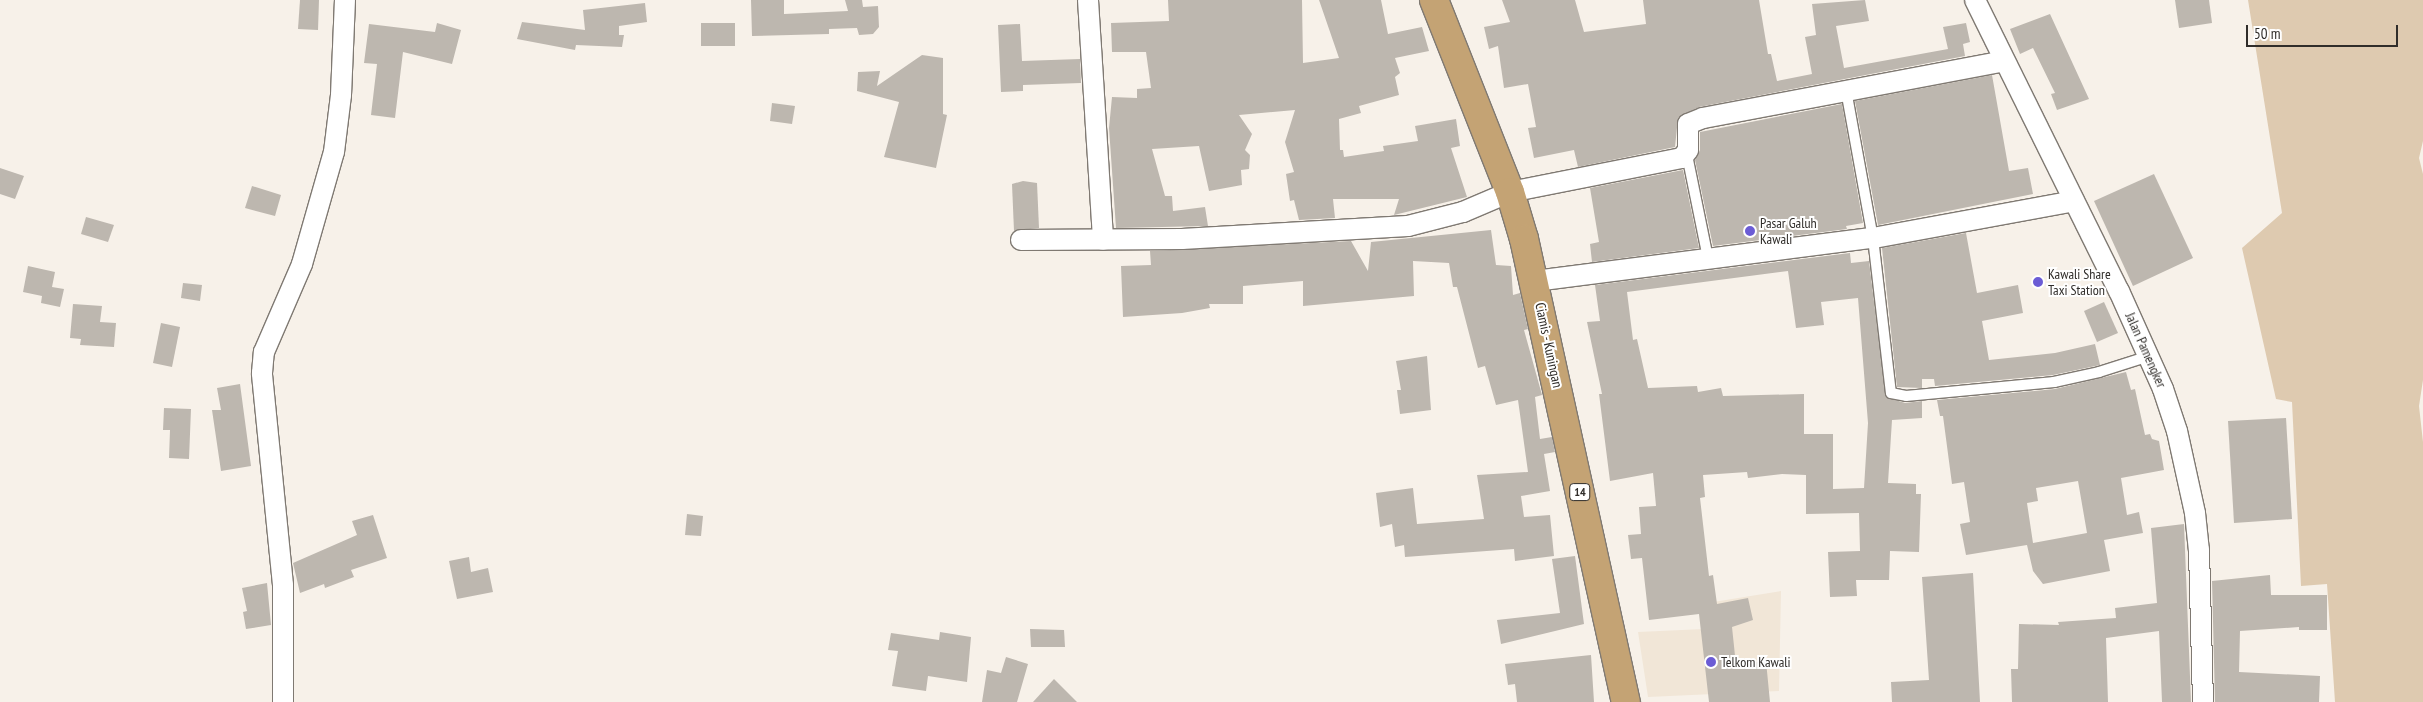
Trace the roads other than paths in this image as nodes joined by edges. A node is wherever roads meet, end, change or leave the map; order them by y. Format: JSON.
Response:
{"nodes":[{"id":1,"x":345,"y":0,"type":"edge"},
{"id":2,"x":1088,"y":0,"type":"edge"},
{"id":3,"x":1434,"y":0,"type":"edge"},
{"id":4,"x":1975,"y":0,"type":"edge"},
{"id":5,"x":2004,"y":61,"type":"junction"},
{"id":6,"x":1846,"y":90,"type":"junction"},
{"id":7,"x":1687,"y":155,"type":"junction"},
{"id":8,"x":1510,"y":192,"type":"junction"},
{"id":9,"x":2074,"y":201,"type":"junction"},
{"id":10,"x":1873,"y":238,"type":"junction"},
{"id":11,"x":1021,"y":240,"type":"dead end"},
{"id":12,"x":1103,"y":240,"type":"junction"},
{"id":13,"x":1708,"y":258,"type":"junction"},
{"id":14,"x":1535,"y":281,"type":"junction"},
{"id":15,"x":2149,"y":356,"type":"junction"},
{"id":16,"x":283,"y":702,"type":"edge"},
{"id":17,"x":1626,"y":702,"type":"edge"},
{"id":18,"x":2202,"y":702,"type":"edge"}],
"edges":[{"from":1,"to":16,"type":"street"},
{"from":2,"to":12,"type":"street"},
{"from":3,"to":8,"type":"highway","name":"Ciamis - Kuningan","number":"14"},
{"from":4,"to":5,"type":"street","name":"Jalan Pamengker"},
{"from":5,"to":6,"type":"street"},
{"from":5,"to":9,"type":"street","name":"Jalan Pamengker"},
{"from":6,"to":7,"type":"street"},
{"from":6,"to":10,"type":"lane"},
{"from":7,"to":8,"type":"street"},
{"from":7,"to":13,"type":"lane"},
{"from":8,"to":12,"type":"street"},
{"from":8,"to":14,"type":"highway","name":"Ciamis - Kuningan","number":"14"},
{"from":9,"to":10,"type":"street"},
{"from":9,"to":15,"type":"street","name":"Jalan Pamengker"},
{"from":10,"to":13,"type":"street"},
{"from":10,"to":15,"type":"lane"},
{"from":11,"to":12,"type":"street"},
{"from":13,"to":14,"type":"street"},
{"from":14,"to":17,"type":"highway","name":"Ciamis - Kuningan","number":"14"},
{"from":15,"to":18,"type":"street","name":"Jalan Pamengker"}]}
